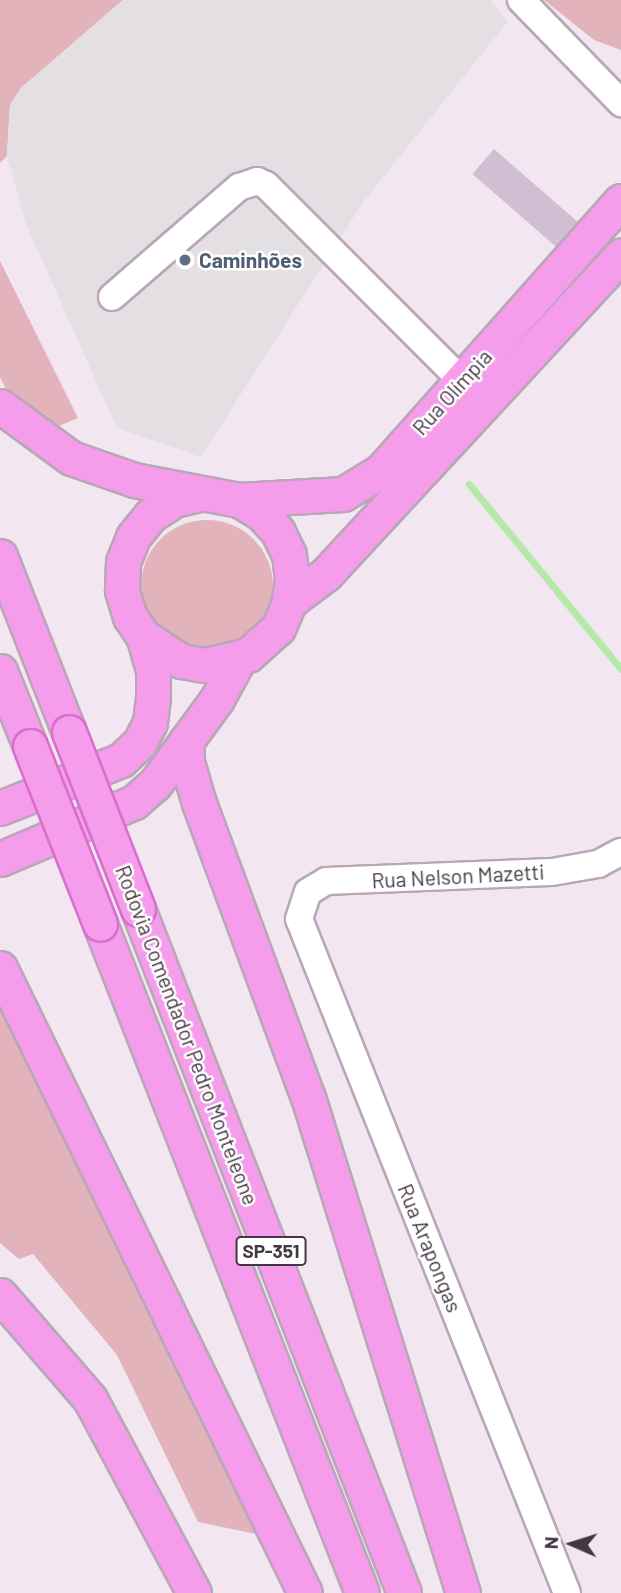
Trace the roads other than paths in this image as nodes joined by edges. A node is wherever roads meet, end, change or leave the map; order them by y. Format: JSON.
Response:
{"nodes":[{"id":1,"x":521,"y":0,"type":"edge"},
{"id":2,"x":621,"y":103,"type":"edge"},
{"id":3,"x":621,"y":201,"type":"edge"},
{"id":4,"x":621,"y":255,"type":"edge"},
{"id":5,"x":112,"y":297,"type":"dead end"},
{"id":6,"x":462,"y":381,"type":"junction"},
{"id":7,"x":0,"y":407,"type":"edge"},
{"id":8,"x":201,"y":494,"type":"junction"},
{"id":9,"x":239,"y":500,"type":"junction"},
{"id":10,"x":0,"y":556,"type":"edge"},
{"id":11,"x":290,"y":601,"type":"junction"},
{"id":12,"x":143,"y":636,"type":"junction"},
{"id":13,"x":240,"y":657,"type":"junction"},
{"id":14,"x":0,"y":671,"type":"edge"},
{"id":15,"x":186,"y":741,"type":"junction"},
{"id":16,"x":0,"y":808,"type":"edge"},
{"id":17,"x":621,"y":852,"type":"edge"},
{"id":18,"x":0,"y":859,"type":"edge"},
{"id":19,"x":302,"y":903,"type":"joint"},
{"id":20,"x":0,"y":968,"type":"edge"},
{"id":21,"x":0,"y":1295,"type":"edge"},
{"id":22,"x":194,"y":1593,"type":"edge"},
{"id":23,"x":305,"y":1593,"type":"edge"},
{"id":24,"x":362,"y":1593,"type":"edge"},
{"id":25,"x":404,"y":1593,"type":"edge"},
{"id":26,"x":463,"y":1593,"type":"edge"},
{"id":27,"x":567,"y":1593,"type":"edge"}],
"edges":[{"from":1,"to":2,"type":"street"},
{"from":3,"to":6,"type":"main road","name":"Rua Olímpia"},
{"from":4,"to":11,"type":"main road","name":"Rua Olímpia"},
{"from":5,"to":6,"type":"street"},
{"from":6,"to":9,"type":"main road","name":"Rua Olímpia"},
{"from":7,"to":8,"type":"main road"},
{"from":8,"to":9,"type":"main road"},
{"from":8,"to":12,"type":"main road"},
{"from":9,"to":11,"type":"main road"},
{"from":10,"to":25,"type":"main road","name":"Rodovia Comendador Pedro Monteleone","number":"SP-351","bridge":true},
{"from":11,"to":13,"type":"main road"},
{"from":12,"to":13,"type":"main road"},
{"from":12,"to":16,"type":"main road"},
{"from":13,"to":15,"type":"main road"},
{"from":14,"to":24,"type":"main road","name":"Rodovia Comendador Pedro Monteleone","number":"SP-351","bridge":true},
{"from":15,"to":18,"type":"main road"},
{"from":15,"to":26,"type":"main road"},
{"from":17,"to":19,"type":"street","name":"Rua Nelson Mazetti"},
{"from":19,"to":27,"type":"street","name":"Rua Arapongas"},
{"from":20,"to":23,"type":"main road"},
{"from":21,"to":22,"type":"main road"}]}
